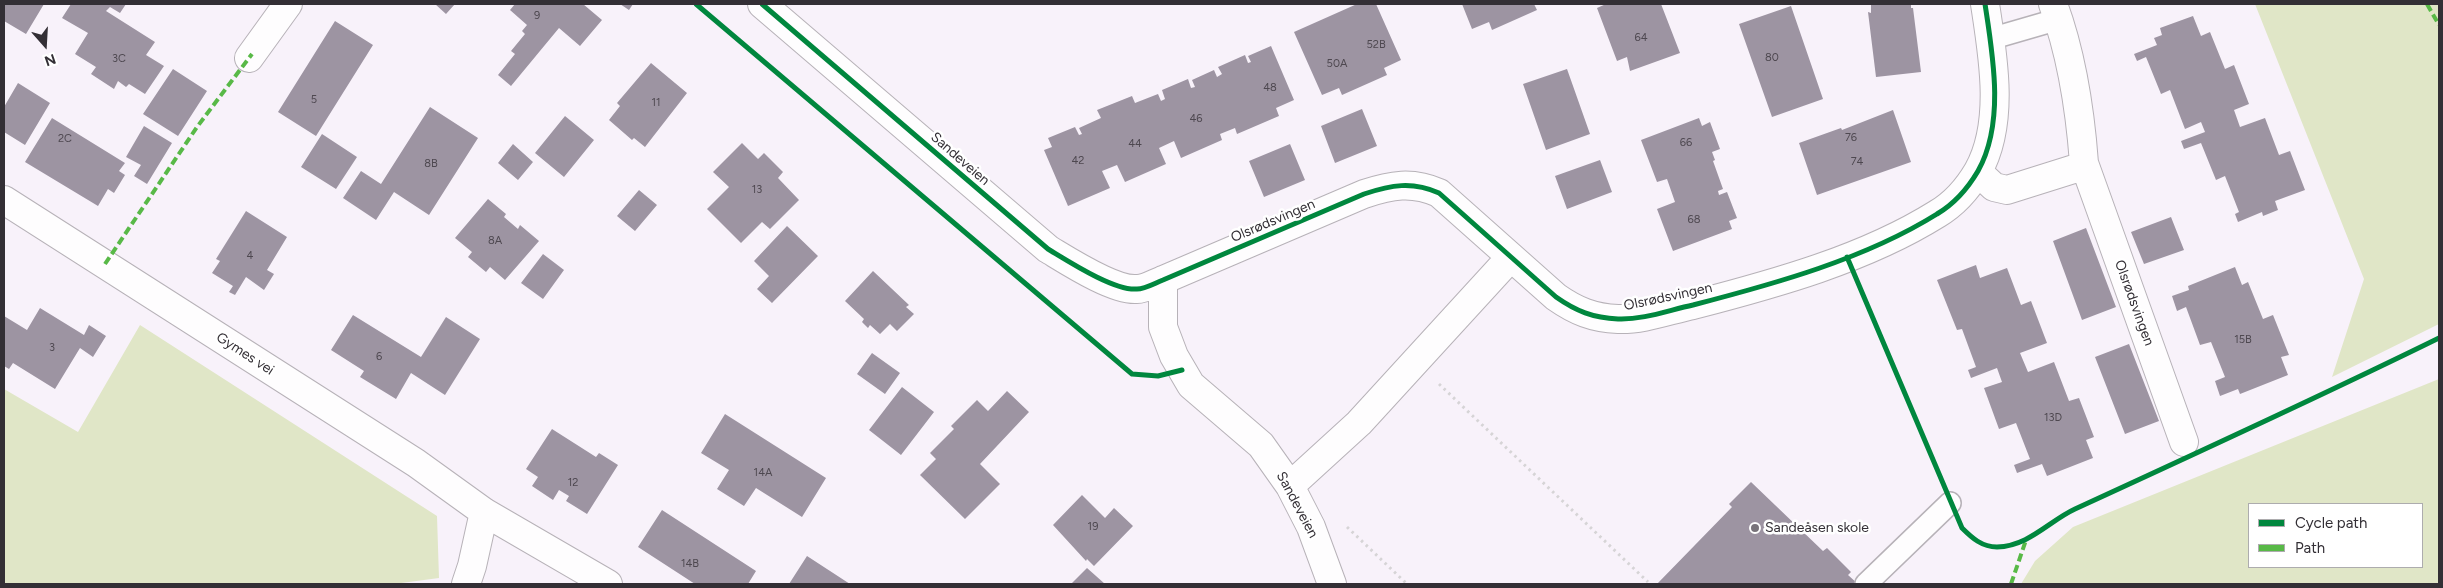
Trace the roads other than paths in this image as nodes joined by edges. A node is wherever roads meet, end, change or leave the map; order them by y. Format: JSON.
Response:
{"nodes":[{"id":1,"x":288,"y":4,"type":"edge"},
{"id":2,"x":762,"y":4,"type":"edge"},
{"id":3,"x":1985,"y":4,"type":"edge"},
{"id":4,"x":2056,"y":11,"type":"edge"},
{"id":5,"x":1990,"y":39,"type":"junction"},
{"id":6,"x":249,"y":58,"type":"dead end"},
{"id":7,"x":2084,"y":163,"type":"junction"},
{"id":8,"x":1978,"y":172,"type":"junction"},
{"id":9,"x":4,"y":200,"type":"edge"},
{"id":10,"x":1511,"y":256,"type":"junction"},
{"id":11,"x":1163,"y":280,"type":"junction"},
{"id":12,"x":2184,"y":442,"type":"dead end"},
{"id":13,"x":1290,"y":486,"type":"junction"},
{"id":14,"x":1950,"y":503,"type":"dead end"},
{"id":15,"x":484,"y":512,"type":"junction"},
{"id":16,"x":466,"y":584,"type":"edge"},
{"id":17,"x":608,"y":584,"type":"edge"},
{"id":18,"x":1332,"y":584,"type":"edge"},
{"id":19,"x":1866,"y":584,"type":"edge"}],
"edges":[{"from":1,"to":6,"type":"street"},
{"from":2,"to":11,"type":"street","name":"Sandeveien"},
{"from":3,"to":5,"type":"street","name":"Olsrødsvingen"},
{"from":4,"to":5,"type":"lane"},
{"from":4,"to":7,"type":"street","name":"Olsrødsvingen"},
{"from":5,"to":8,"type":"street","name":"Olsrødsvingen"},
{"from":7,"to":8,"type":"street"},
{"from":7,"to":12,"type":"street","name":"Olsrødsvingen"},
{"from":8,"to":10,"type":"street","name":"Olsrødsvingen"},
{"from":9,"to":15,"type":"street","name":"Gymes vei"},
{"from":10,"to":11,"type":"street","name":"Olsrødsvingen"},
{"from":10,"to":13,"type":"street"},
{"from":11,"to":13,"type":"street","name":"Sandeveien"},
{"from":13,"to":18,"type":"street","name":"Sandeveien"},
{"from":14,"to":19,"type":"lane"},
{"from":15,"to":16,"type":"street"},
{"from":15,"to":17,"type":"street","name":"Gymes vei"}]}
